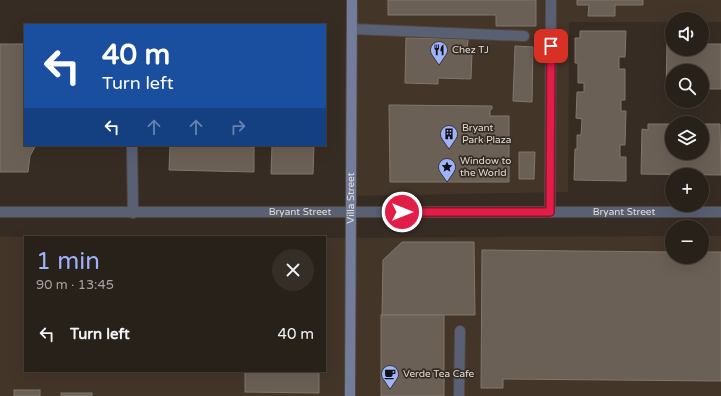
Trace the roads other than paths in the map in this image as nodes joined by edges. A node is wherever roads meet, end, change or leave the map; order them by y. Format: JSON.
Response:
{"nodes":[{"id":1,"x":352,"y":0,"type":"edge"},
{"id":2,"x":551,"y":0,"type":"edge"},
{"id":3,"x":352,"y":29,"type":"junction"},
{"id":4,"x":524,"y":36,"type":"dead end"},
{"id":5,"x":132,"y":146,"type":"edge"},
{"id":6,"x":0,"y":212,"type":"edge"},
{"id":7,"x":352,"y":212,"type":"junction"},
{"id":8,"x":550,"y":212,"type":"junction"},
{"id":9,"x":721,"y":212,"type":"edge"},
{"id":10,"x":133,"y":213,"type":"junction"},
{"id":11,"x":460,"y":331,"type":"dead end"},
{"id":12,"x":350,"y":396,"type":"edge"},
{"id":13,"x":459,"y":396,"type":"edge"}],
"edges":[{"from":1,"to":3,"type":"main road","name":"Villa Street"},
{"from":2,"to":8,"type":"street"},
{"from":3,"to":4,"type":"street"},
{"from":3,"to":7,"type":"main road","name":"Villa Street"},
{"from":5,"to":10,"type":"street"},
{"from":6,"to":10,"type":"street","name":"Bryant Street"},
{"from":7,"to":8,"type":"street","name":"Bryant Street"},
{"from":7,"to":10,"type":"street","name":"Bryant Street"},
{"from":7,"to":12,"type":"main road","name":"Villa Street"},
{"from":8,"to":9,"type":"street","name":"Bryant Street"},
{"from":11,"to":13,"type":"street"}]}
